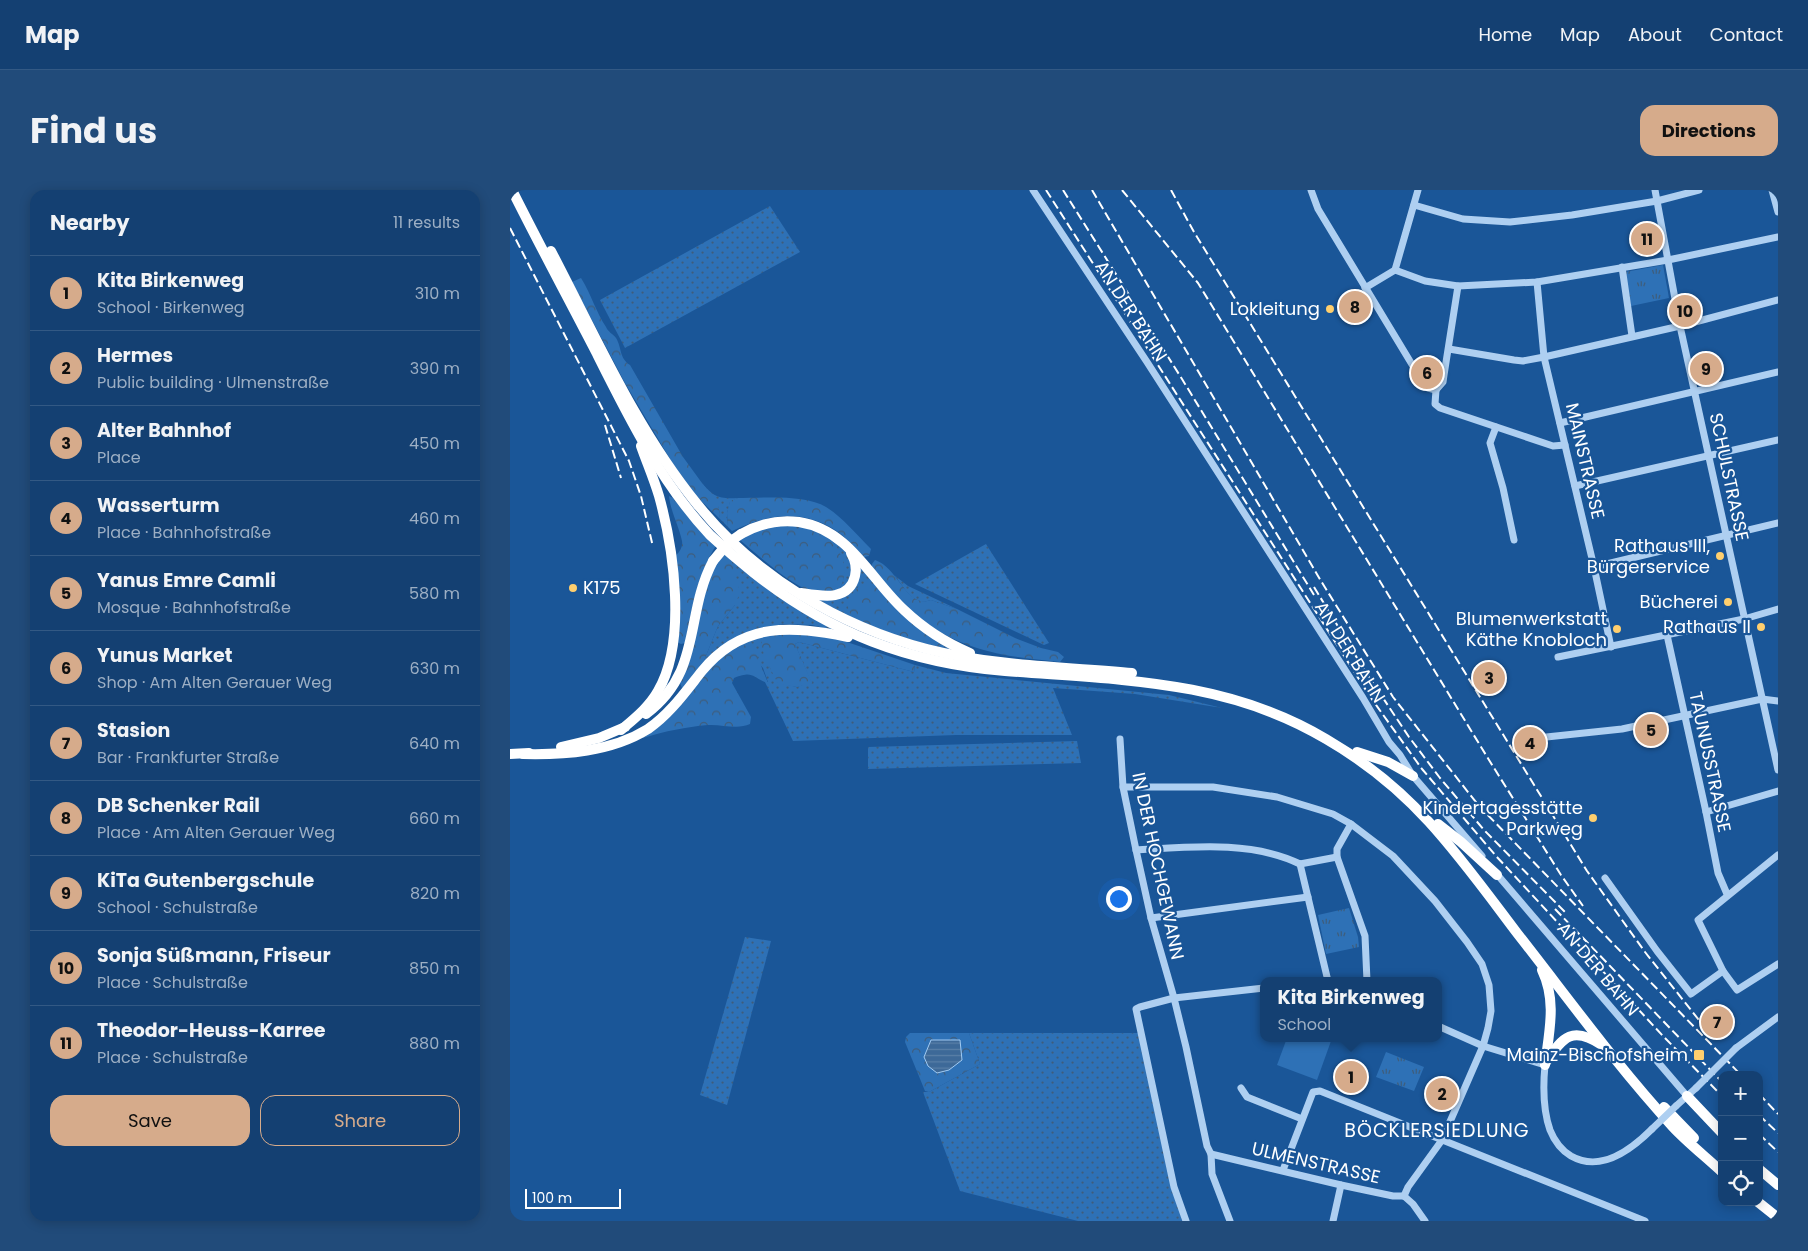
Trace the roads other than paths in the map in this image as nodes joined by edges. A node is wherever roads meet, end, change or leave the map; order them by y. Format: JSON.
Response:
{"nodes":[{"id":1,"x":512,"y":190,"type":"edge"},
{"id":2,"x":520,"y":190,"type":"edge"},
{"id":3,"x":1033,"y":190,"type":"edge"},
{"id":4,"x":1311,"y":190,"type":"edge"},
{"id":5,"x":1418,"y":190,"type":"edge"},
{"id":6,"x":1656,"y":190,"type":"edge"},
{"id":7,"x":1699,"y":190,"type":"edge"},
{"id":8,"x":1772,"y":190,"type":"edge"},
{"id":9,"x":1657,"y":201,"type":"junction"},
{"id":10,"x":1414,"y":206,"type":"junction"},
{"id":11,"x":1778,"y":212,"type":"edge"},
{"id":12,"x":1778,"y":237,"type":"edge"},
{"id":13,"x":1668,"y":260,"type":"junction"},
{"id":14,"x":1622,"y":267,"type":"junction"},
{"id":15,"x":1395,"y":270,"type":"junction"},
{"id":16,"x":1537,"y":282,"type":"junction"},
{"id":17,"x":1458,"y":286,"type":"junction"},
{"id":18,"x":1365,"y":288,"type":"junction"},
{"id":19,"x":1778,"y":300,"type":"edge"},
{"id":20,"x":1680,"y":326,"type":"junction"},
{"id":21,"x":1632,"y":336,"type":"junction"},
{"id":22,"x":1449,"y":349,"type":"junction"},
{"id":23,"x":1544,"y":357,"type":"junction"},
{"id":24,"x":1778,"y":372,"type":"edge"},
{"id":25,"x":1436,"y":390,"type":"junction"},
{"id":26,"x":1695,"y":391,"type":"junction"},
{"id":27,"x":1560,"y":423,"type":"junction"},
{"id":28,"x":1496,"y":427,"type":"junction"},
{"id":29,"x":636,"y":430,"type":"junction"},
{"id":30,"x":1778,"y":440,"type":"edge"},
{"id":31,"x":1565,"y":445,"type":"junction"},
{"id":32,"x":1708,"y":456,"type":"junction"},
{"id":33,"x":1574,"y":486,"type":"junction"},
{"id":34,"x":1778,"y":524,"type":"edge"},
{"id":35,"x":1726,"y":536,"type":"junction"},
{"id":36,"x":1514,"y":540,"type":"dead end"},
{"id":37,"x":845,"y":544,"type":"junction"},
{"id":38,"x":1594,"y":567,"type":"junction"},
{"id":39,"x":795,"y":591,"type":"junction"},
{"id":40,"x":1778,"y":609,"type":"edge"},
{"id":41,"x":1744,"y":619,"type":"junction"},
{"id":42,"x":1667,"y":635,"type":"junction"},
{"id":43,"x":870,"y":641,"type":"junction"},
{"id":44,"x":1611,"y":647,"type":"junction"},
{"id":45,"x":1558,"y":657,"type":"dead end"},
{"id":46,"x":985,"y":660,"type":"junction"},
{"id":47,"x":1762,"y":699,"type":"junction"},
{"id":48,"x":1778,"y":701,"type":"edge"},
{"id":49,"x":1684,"y":716,"type":"junction"},
{"id":50,"x":621,"y":730,"type":"junction"},
{"id":51,"x":1537,"y":738,"type":"dead end"},
{"id":52,"x":1120,"y":739,"type":"dead end"},
{"id":53,"x":1357,"y":752,"type":"junction"},
{"id":54,"x":510,"y":754,"type":"edge"},
{"id":55,"x":523,"y":754,"type":"junction"},
{"id":56,"x":1778,"y":770,"type":"edge"},
{"id":57,"x":1413,"y":776,"type":"junction"},
{"id":58,"x":1123,"y":787,"type":"junction"},
{"id":59,"x":1778,"y":791,"type":"edge"},
{"id":60,"x":1706,"y":812,"type":"junction"},
{"id":61,"x":1351,"y":824,"type":"junction"},
{"id":62,"x":1438,"y":824,"type":"junction"},
{"id":63,"x":1136,"y":850,"type":"junction"},
{"id":64,"x":1778,"y":855,"type":"edge"},
{"id":65,"x":1337,"y":857,"type":"junction"},
{"id":66,"x":1300,"y":864,"type":"junction"},
{"id":67,"x":1498,"y":875,"type":"junction"},
{"id":68,"x":1606,"y":878,"type":"dead end"},
{"id":69,"x":1727,"y":894,"type":"junction"},
{"id":70,"x":1308,"y":896,"type":"junction"},
{"id":71,"x":1151,"y":918,"type":"junction"},
{"id":72,"x":1532,"y":952,"type":"junction"},
{"id":73,"x":1778,"y":964,"type":"edge"},
{"id":74,"x":1723,"y":972,"type":"junction"},
{"id":75,"x":1327,"y":977,"type":"edge"},
{"id":76,"x":1367,"y":977,"type":"edge"},
{"id":77,"x":1260,"y":988,"type":"edge"},
{"id":78,"x":1174,"y":998,"type":"junction"},
{"id":79,"x":1778,"y":1017,"type":"edge"},
{"id":80,"x":1442,"y":1028,"type":"edge"},
{"id":81,"x":1482,"y":1046,"type":"junction"},
{"id":82,"x":1617,"y":1060,"type":"junction"},
{"id":83,"x":1544,"y":1065,"type":"junction"},
{"id":84,"x":1241,"y":1088,"type":"dead end"},
{"id":85,"x":1687,"y":1096,"type":"junction"},
{"id":86,"x":1302,"y":1119,"type":"junction"},
{"id":87,"x":1718,"y":1129,"type":"edge"},
{"id":88,"x":1442,"y":1140,"type":"junction"},
{"id":89,"x":1211,"y":1154,"type":"junction"},
{"id":90,"x":1718,"y":1161,"type":"edge"},
{"id":91,"x":1718,"y":1168,"type":"edge"},
{"id":92,"x":1282,"y":1170,"type":"junction"},
{"id":93,"x":1763,"y":1172,"type":"edge"},
{"id":94,"x":1341,"y":1185,"type":"junction"},
{"id":95,"x":1778,"y":1185,"type":"edge"},
{"id":96,"x":1404,"y":1196,"type":"junction"},
{"id":97,"x":1763,"y":1199,"type":"edge"},
{"id":98,"x":1763,"y":1206,"type":"edge"},
{"id":99,"x":1778,"y":1210,"type":"edge"},
{"id":100,"x":1778,"y":1218,"type":"edge"},
{"id":101,"x":1186,"y":1221,"type":"edge"},
{"id":102,"x":1230,"y":1221,"type":"edge"},
{"id":103,"x":1332,"y":1221,"type":"edge"},
{"id":104,"x":1425,"y":1221,"type":"edge"},
{"id":105,"x":1645,"y":1221,"type":"edge"}],
"edges":[{"from":1,"to":29,"type":"highway"},
{"from":2,"to":39,"type":"highway"},
{"from":3,"to":57,"type":"street","name":"AN DER BAHN"},
{"from":4,"to":18,"type":"street"},
{"from":5,"to":10,"type":"street"},
{"from":6,"to":9,"type":"street","name":"SCHULSTRASSE"},
{"from":7,"to":9,"type":"street"},
{"from":8,"to":11,"type":"street"},
{"from":9,"to":10,"type":"street"},
{"from":9,"to":13,"type":"street","name":"SCHULSTRASSE"},
{"from":10,"to":15,"type":"street"},
{"from":12,"to":13,"type":"street"},
{"from":13,"to":14,"type":"street"},
{"from":13,"to":20,"type":"street","name":"SCHULSTRASSE"},
{"from":14,"to":16,"type":"street"},
{"from":14,"to":21,"type":"street"},
{"from":15,"to":17,"type":"street"},
{"from":15,"to":18,"type":"street"},
{"from":16,"to":17,"type":"street"},
{"from":16,"to":23,"type":"street","name":"MAINSTRASSE"},
{"from":17,"to":22,"type":"street"},
{"from":18,"to":25,"type":"street"},
{"from":19,"to":20,"type":"street"},
{"from":20,"to":21,"type":"street"},
{"from":20,"to":26,"type":"street","name":"SCHULSTRASSE"},
{"from":21,"to":23,"type":"street"},
{"from":22,"to":23,"type":"street"},
{"from":22,"to":25,"type":"street"},
{"from":23,"to":27,"type":"street","name":"MAINSTRASSE"},
{"from":24,"to":26,"type":"street"},
{"from":25,"to":28,"type":"street"},
{"from":26,"to":27,"type":"street"},
{"from":26,"to":32,"type":"street","name":"SCHULSTRASSE"},
{"from":27,"to":31,"type":"street","name":"MAINSTRASSE"},
{"from":28,"to":31,"type":"street"},
{"from":28,"to":36,"type":"street"},
{"from":29,"to":43,"type":"highway"},
{"from":29,"to":50,"type":"highway"},
{"from":30,"to":32,"type":"street"},
{"from":31,"to":33,"type":"street","name":"MAINSTRASSE"},
{"from":32,"to":33,"type":"street"},
{"from":32,"to":35,"type":"street","name":"SCHULSTRASSE"},
{"from":33,"to":38,"type":"street","name":"MAINSTRASSE"},
{"from":34,"to":35,"type":"street"},
{"from":35,"to":38,"type":"street"},
{"from":35,"to":41,"type":"street","name":"SCHULSTRASSE"},
{"from":37,"to":39,"type":"highway"},
{"from":37,"to":46,"type":"highway"},
{"from":37,"to":50,"type":"highway","bridge":true},
{"from":38,"to":44,"type":"street","name":"MAINSTRASSE"},
{"from":39,"to":46,"type":"highway"},
{"from":40,"to":41,"type":"street"},
{"from":41,"to":42,"type":"street"},
{"from":41,"to":47,"type":"street","name":"SCHULSTRASSE"},
{"from":42,"to":44,"type":"street"},
{"from":42,"to":49,"type":"street","name":"TAUNUSSTRASSE"},
{"from":43,"to":55,"type":"highway"},
{"from":43,"to":72,"type":"highway"},
{"from":44,"to":45,"type":"street"},
{"from":46,"to":53,"type":"highway"},
{"from":47,"to":48,"type":"street"},
{"from":47,"to":49,"type":"street"},
{"from":47,"to":56,"type":"street","name":"SCHULSTRASSE"},
{"from":49,"to":51,"type":"street"},
{"from":49,"to":60,"type":"street","name":"TAUNUSSTRASSE"},
{"from":50,"to":55,"type":"highway"},
{"from":52,"to":58,"type":"street","name":"IN DER HOCHGEWANN"},
{"from":53,"to":57,"type":"highway"},
{"from":53,"to":62,"type":"highway"},
{"from":54,"to":55,"type":"highway"},
{"from":57,"to":67,"type":"street","name":"AN DER BAHN"},
{"from":58,"to":61,"type":"street"},
{"from":58,"to":63,"type":"street","name":"IN DER HOCHGEWANN"},
{"from":59,"to":60,"type":"street"},
{"from":60,"to":69,"type":"street","name":"TAUNUSSTRASSE"},
{"from":61,"to":65,"type":"street"},
{"from":61,"to":81,"type":"street"},
{"from":62,"to":67,"type":"highway"},
{"from":62,"to":90,"type":"highway"},
{"from":63,"to":66,"type":"street"},
{"from":63,"to":71,"type":"street","name":"IN DER HOCHGEWANN"},
{"from":64,"to":69,"type":"street"},
{"from":65,"to":66,"type":"street"},
{"from":65,"to":76,"type":"street"},
{"from":66,"to":70,"type":"street"},
{"from":67,"to":85,"type":"street","name":"AN DER BAHN"},
{"from":68,"to":74,"type":"street"},
{"from":69,"to":74,"type":"street"},
{"from":70,"to":71,"type":"street"},
{"from":70,"to":75,"type":"street"},
{"from":71,"to":78,"type":"street","name":"IN DER HOCHGEWANN"},
{"from":72,"to":82,"type":"highway"},
{"from":72,"to":83,"type":"highway"},
{"from":73,"to":74,"type":"street"},
{"from":77,"to":78,"type":"street"},
{"from":78,"to":89,"type":"street"},
{"from":78,"to":101,"type":"street"},
{"from":79,"to":85,"type":"street","bridge":true},
{"from":80,"to":81,"type":"street"},
{"from":81,"to":83,"type":"street"},
{"from":81,"to":88,"type":"street"},
{"from":82,"to":83,"type":"highway"},
{"from":82,"to":91,"type":"highway"},
{"from":83,"to":85,"type":"street","bridge":true},
{"from":84,"to":86,"type":"street"},
{"from":85,"to":87,"type":"highway"},
{"from":86,"to":88,"type":"street"},
{"from":86,"to":92,"type":"street"},
{"from":88,"to":96,"type":"street"},
{"from":88,"to":105,"type":"street"},
{"from":89,"to":92,"type":"street","name":"ULMENSTRASSE"},
{"from":89,"to":102,"type":"street"},
{"from":92,"to":94,"type":"street","name":"ULMENSTRASSE"},
{"from":93,"to":95,"type":"highway"},
{"from":94,"to":96,"type":"street","name":"ULMENSTRASSE"},
{"from":94,"to":103,"type":"street"},
{"from":96,"to":104,"type":"street"},
{"from":97,"to":99,"type":"highway"},
{"from":98,"to":100,"type":"highway"}]}
